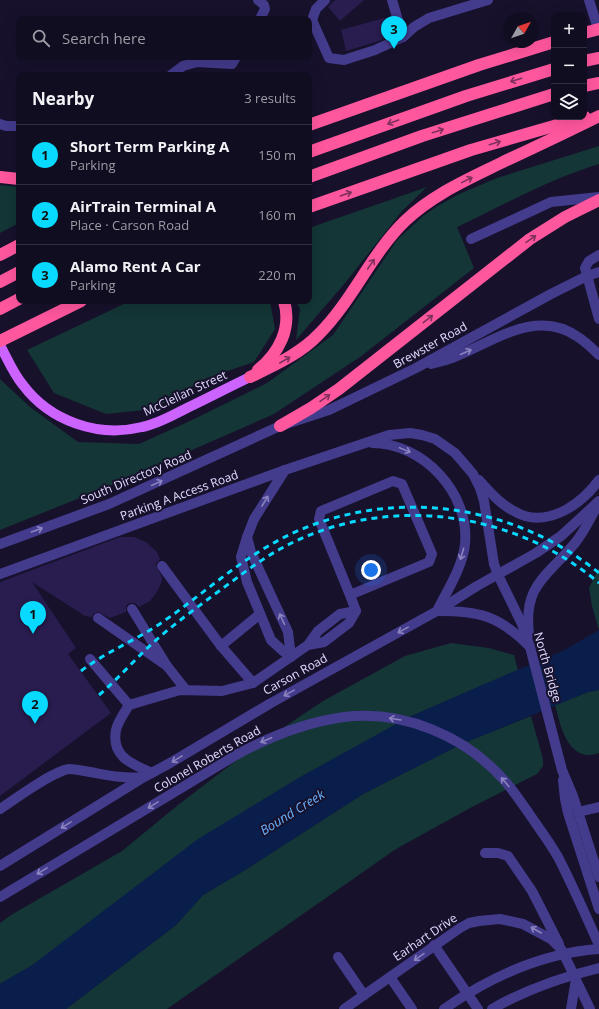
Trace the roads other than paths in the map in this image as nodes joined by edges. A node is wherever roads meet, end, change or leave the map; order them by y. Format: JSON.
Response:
{"nodes":[{"id":1,"x":258,"y":0,"type":"edge"},
{"id":2,"x":325,"y":0,"type":"edge"},
{"id":3,"x":392,"y":0,"type":"edge"},
{"id":4,"x":488,"y":0,"type":"edge"},
{"id":5,"x":589,"y":0,"type":"edge"},
{"id":6,"x":262,"y":16,"type":"edge"},
{"id":7,"x":599,"y":29,"type":"edge"},
{"id":8,"x":587,"y":32,"type":"edge"},
{"id":9,"x":403,"y":37,"type":"junction"},
{"id":10,"x":551,"y":43,"type":"edge"},
{"id":11,"x":599,"y":58,"type":"edge"},
{"id":12,"x":234,"y":60,"type":"edge"},
{"id":13,"x":587,"y":60,"type":"edge"},
{"id":14,"x":551,"y":70,"type":"edge"},
{"id":15,"x":175,"y":72,"type":"edge"},
{"id":16,"x":599,"y":83,"type":"edge"},
{"id":17,"x":587,"y":85,"type":"edge"},
{"id":18,"x":551,"y":95,"type":"edge"},
{"id":19,"x":599,"y":115,"type":"edge"},
{"id":20,"x":0,"y":124,"type":"edge"},
{"id":21,"x":312,"y":124,"type":"edge"},
{"id":22,"x":16,"y":126,"type":"edge"},
{"id":23,"x":312,"y":151,"type":"edge"},
{"id":24,"x":312,"y":176,"type":"edge"},
{"id":25,"x":0,"y":177,"type":"edge"},
{"id":26,"x":16,"y":179,"type":"edge"},
{"id":27,"x":599,"y":198,"type":"edge"},
{"id":28,"x":312,"y":206,"type":"edge"},
{"id":29,"x":471,"y":239,"type":"dead end"},
{"id":30,"x":16,"y":247,"type":"edge"},
{"id":31,"x":0,"y":255,"type":"edge"},
{"id":32,"x":599,"y":255,"type":"edge"},
{"id":33,"x":599,"y":272,"type":"edge"},
{"id":34,"x":16,"y":274,"type":"edge"},
{"id":35,"x":588,"y":276,"type":"junction"},
{"id":36,"x":0,"y":282,"type":"edge"},
{"id":37,"x":16,"y":301,"type":"edge"},
{"id":38,"x":75,"y":304,"type":"edge"},
{"id":39,"x":284,"y":304,"type":"edge"},
{"id":40,"x":0,"y":309,"type":"edge"},
{"id":41,"x":599,"y":319,"type":"edge"},
{"id":42,"x":0,"y":341,"type":"edge"},
{"id":43,"x":0,"y":345,"type":"edge"},
{"id":44,"x":599,"y":355,"type":"edge"},
{"id":45,"x":416,"y":368,"type":"junction"},
{"id":46,"x":250,"y":377,"type":"junction"},
{"id":47,"x":280,"y":426,"type":"junction"},
{"id":48,"x":367,"y":442,"type":"junction"},
{"id":49,"x":285,"y":470,"type":"junction"},
{"id":50,"x":473,"y":474,"type":"junction"},
{"id":51,"x":599,"y":480,"type":"edge"},
{"id":52,"x":599,"y":501,"type":"edge"},
{"id":53,"x":247,"y":537,"type":"junction"},
{"id":54,"x":0,"y":544,"type":"edge"},
{"id":55,"x":162,"y":566,"type":"dead end"},
{"id":56,"x":0,"y":574,"type":"edge"},
{"id":57,"x":498,"y":575,"type":"junction"},
{"id":58,"x":350,"y":595,"type":"junction"},
{"id":59,"x":132,"y":609,"type":"dead end"},
{"id":60,"x":437,"y":611,"type":"junction"},
{"id":61,"x":260,"y":614,"type":"junction"},
{"id":62,"x":98,"y":618,"type":"dead end"},
{"id":63,"x":221,"y":646,"type":"junction"},
{"id":64,"x":530,"y":648,"type":"junction"},
{"id":65,"x":291,"y":657,"type":"junction"},
{"id":66,"x":90,"y":659,"type":"dead end"},
{"id":67,"x":167,"y":666,"type":"junction"},
{"id":68,"x":253,"y":683,"type":"junction"},
{"id":69,"x":186,"y":690,"type":"junction"},
{"id":70,"x":129,"y":705,"type":"junction"},
{"id":71,"x":562,"y":770,"type":"junction"},
{"id":72,"x":148,"y":775,"type":"junction"},
{"id":73,"x":599,"y":807,"type":"edge"},
{"id":74,"x":0,"y":809,"type":"edge"},
{"id":75,"x":578,"y":812,"type":"junction"},
{"id":76,"x":595,"y":849,"type":"edge"},
{"id":77,"x":485,"y":853,"type":"dead end"},
{"id":78,"x":0,"y":866,"type":"edge"},
{"id":79,"x":599,"y":876,"type":"edge"},
{"id":80,"x":0,"y":897,"type":"edge"},
{"id":81,"x":599,"y":909,"type":"edge"},
{"id":82,"x":434,"y":945,"type":"junction"},
{"id":83,"x":599,"y":945,"type":"edge"},
{"id":84,"x":561,"y":949,"type":"junction"},
{"id":85,"x":599,"y":949,"type":"edge"},
{"id":86,"x":338,"y":957,"type":"dead end"},
{"id":87,"x":599,"y":968,"type":"edge"},
{"id":88,"x":390,"y":977,"type":"junction"},
{"id":89,"x":576,"y":979,"type":"junction"},
{"id":90,"x":362,"y":997,"type":"junction"},
{"id":91,"x":344,"y":1009,"type":"edge"},
{"id":92,"x":353,"y":1009,"type":"edge"},
{"id":93,"x":412,"y":1009,"type":"edge"},
{"id":94,"x":444,"y":1009,"type":"edge"},
{"id":95,"x":478,"y":1009,"type":"edge"},
{"id":96,"x":492,"y":1009,"type":"edge"},
{"id":97,"x":572,"y":1009,"type":"edge"},
{"id":98,"x":590,"y":1009,"type":"edge"}],
"edges":[{"from":1,"to":6,"type":"street"},
{"from":2,"to":9,"type":"street"},
{"from":3,"to":9,"type":"street"},
{"from":4,"to":9,"type":"street"},
{"from":5,"to":7,"type":"street"},
{"from":7,"to":8,"type":"highway"},
{"from":10,"to":21,"type":"highway"},
{"from":11,"to":13,"type":"highway"},
{"from":12,"to":15,"type":"street"},
{"from":14,"to":23,"type":"highway","one_way":true},
{"from":16,"to":17,"type":"highway"},
{"from":24,"to":18,"type":"highway","one_way":true},
{"from":28,"to":19,"type":"highway","one_way":true},
{"from":46,"to":19,"type":"highway","one_way":true},
{"from":20,"to":22,"type":"street"},
{"from":25,"to":26,"type":"highway"},
{"from":27,"to":29,"type":"street"},
{"from":47,"to":27,"type":"highway","one_way":true},
{"from":30,"to":31,"type":"highway"},
{"from":32,"to":35,"type":"street"},
{"from":33,"to":35,"type":"street","name":"Brewster Road"},
{"from":34,"to":36,"type":"highway"},
{"from":35,"to":41,"type":"street"},
{"from":35,"to":45,"type":"street","name":"Brewster Road"},
{"from":37,"to":40,"type":"highway"},
{"from":38,"to":42,"type":"highway"},
{"from":39,"to":46,"type":"highway"},
{"from":43,"to":46,"type":"main road","name":"McClellan Street"},
{"from":45,"to":44,"type":"street","one_way":true},
{"from":45,"to":47,"type":"street","name":"Brewster Road"},
{"from":54,"to":47,"type":"street","name":"South Directory Road","one_way":true},
{"from":48,"to":49,"type":"street","name":"Parking A Access Road"},
{"from":48,"to":50,"type":"street","name":"Parking A Access Road"},
{"from":48,"to":60,"type":"street","name":"Parking A Access Road","one_way":true},
{"from":53,"to":49,"type":"street","one_way":true},
{"from":49,"to":56,"type":"street","name":"Parking A Access Road"},
{"from":50,"to":51,"type":"street"},
{"from":50,"to":57,"type":"street","name":"Parking A Access Road"},
{"from":52,"to":57,"type":"street","name":"Carson Road"},
{"from":52,"to":64,"type":"street"},
{"from":53,"to":61,"type":"street"},
{"from":65,"to":53,"type":"street","one_way":true},
{"from":55,"to":63,"type":"street"},
{"from":57,"to":60,"type":"street","name":"Carson Road"},
{"from":57,"to":64,"type":"street","name":"North Bridge"},
{"from":58,"to":58,"type":"street"},
{"from":58,"to":65,"type":"street"},
{"from":59,"to":67,"type":"street"},
{"from":60,"to":64,"type":"street"},
{"from":60,"to":72,"type":"street","name":"Carson Road","one_way":true},
{"from":61,"to":63,"type":"street"},
{"from":61,"to":65,"type":"street"},
{"from":62,"to":67,"type":"street"},
{"from":63,"to":68,"type":"street"},
{"from":64,"to":71,"type":"street","name":"North Bridge"},
{"from":65,"to":68,"type":"street"},
{"from":66,"to":70,"type":"street"},
{"from":67,"to":69,"type":"street"},
{"from":68,"to":69,"type":"street"},
{"from":69,"to":70,"type":"street"},
{"from":70,"to":72,"type":"street"},
{"from":71,"to":75,"type":"street"},
{"from":71,"to":81,"type":"street"},
{"from":72,"to":74,"type":"street"},
{"from":72,"to":78,"type":"street","name":"Carson Road","one_way":true},
{"from":73,"to":75,"type":"street"},
{"from":75,"to":76,"type":"street"},
{"from":76,"to":79,"type":"street"},
{"from":77,"to":84,"type":"street"},
{"from":83,"to":80,"type":"street","name":"Colonel Roberts Road","one_way":true},
{"from":84,"to":82,"type":"street","name":"Earhart Drive","one_way":true},
{"from":82,"to":88,"type":"street","name":"Earhart Drive","one_way":true},
{"from":82,"to":95,"type":"street"},
{"from":84,"to":89,"type":"street","name":"Earhart Drive"},
{"from":85,"to":94,"type":"street","bridge":true},
{"from":86,"to":90,"type":"street"},
{"from":87,"to":96,"type":"street","bridge":true},
{"from":88,"to":90,"type":"street","name":"Earhart Drive"},
{"from":88,"to":93,"type":"street"},
{"from":89,"to":97,"type":"street"},
{"from":89,"to":98,"type":"street","name":"Earhart Drive"},
{"from":90,"to":91,"type":"street","name":"Earhart Drive"},
{"from":90,"to":92,"type":"street","name":"Earhart Drive"}]}
